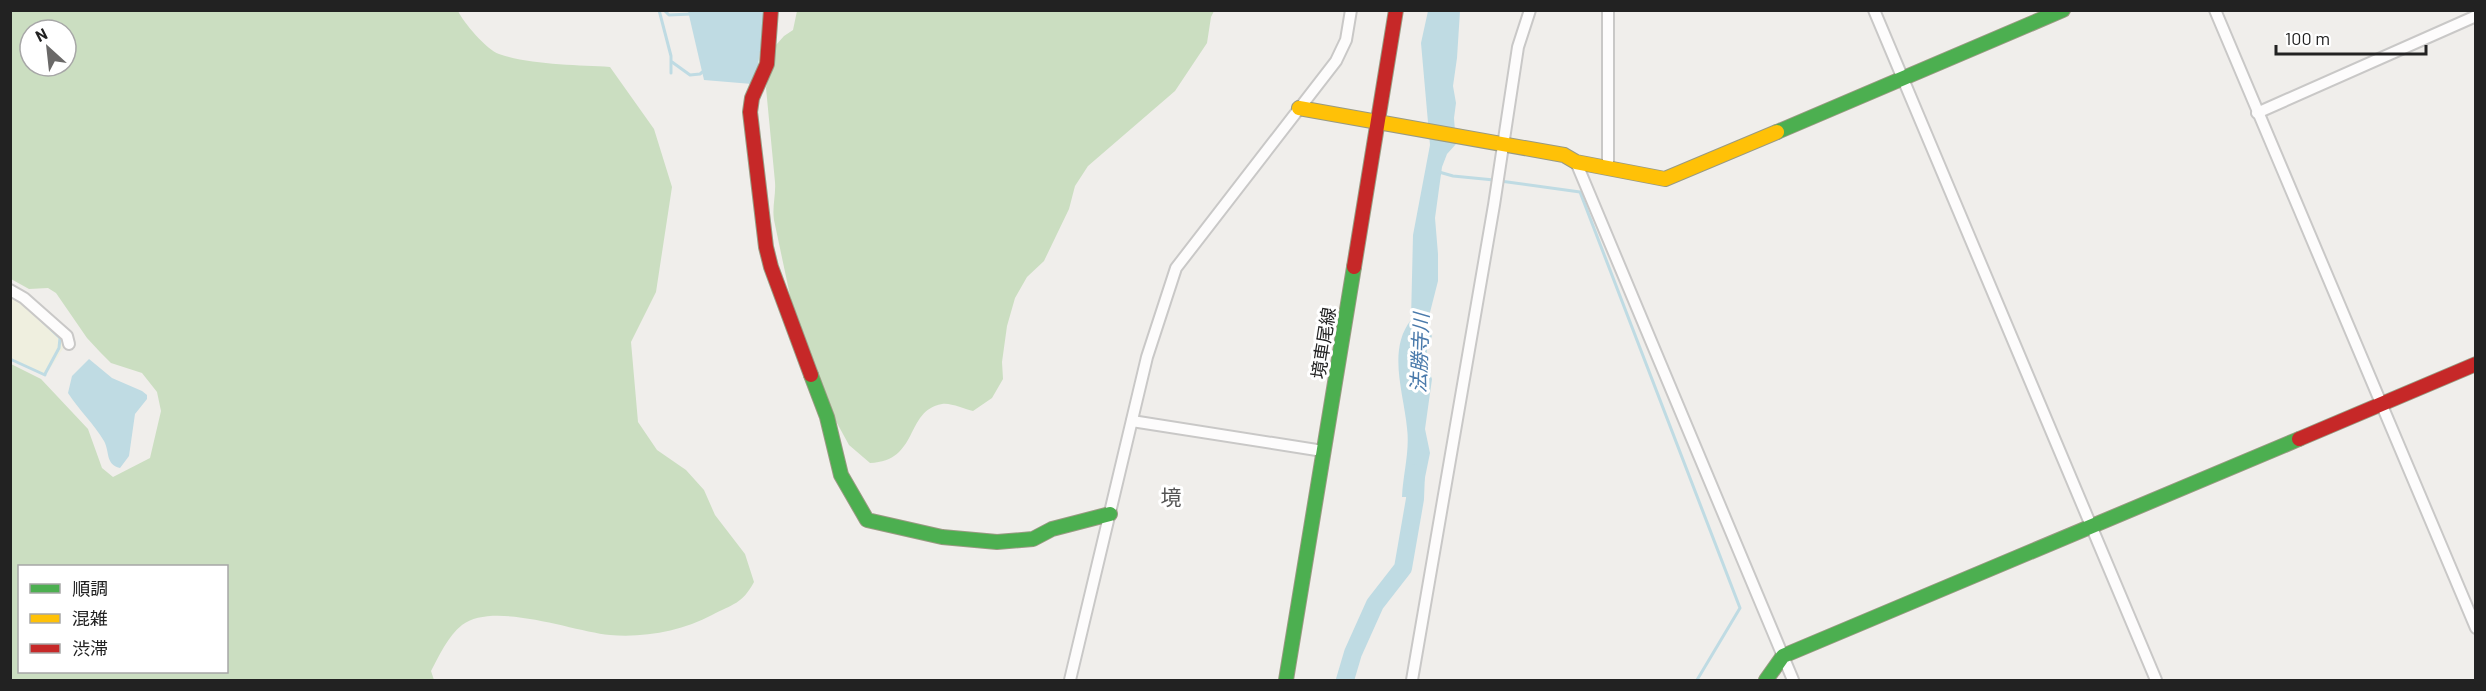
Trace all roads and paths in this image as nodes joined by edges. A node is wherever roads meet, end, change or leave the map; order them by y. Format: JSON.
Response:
{"nodes":[{"id":1,"x":771,"y":10,"type":"edge"},
{"id":2,"x":1351,"y":10,"type":"edge"},
{"id":3,"x":1396,"y":10,"type":"edge"},
{"id":4,"x":1530,"y":10,"type":"edge"},
{"id":5,"x":1608,"y":10,"type":"edge"},
{"id":6,"x":1874,"y":10,"type":"edge"},
{"id":7,"x":2063,"y":10,"type":"edge"},
{"id":8,"x":2215,"y":10,"type":"edge"},
{"id":9,"x":2475,"y":16,"type":"edge"},
{"id":10,"x":1902,"y":80,"type":"junction"},
{"id":11,"x":1299,"y":108,"type":"junction"},
{"id":12,"x":2257,"y":113,"type":"junction"},
{"id":13,"x":1377,"y":122,"type":"junction"},
{"id":14,"x":1498,"y":145,"type":"junction"},
{"id":15,"x":1576,"y":162,"type":"junction"},
{"id":16,"x":1608,"y":167,"type":"junction"},
{"id":17,"x":10,"y":290,"type":"edge"},
{"id":18,"x":69,"y":344,"type":"dead end"},
{"id":19,"x":2475,"y":364,"type":"edge"},
{"id":20,"x":2381,"y":403,"type":"junction"},
{"id":21,"x":1132,"y":421,"type":"junction"},
{"id":22,"x":1323,"y":451,"type":"junction"},
{"id":23,"x":1110,"y":514,"type":"junction"},
{"id":24,"x":2092,"y":527,"type":"junction"},
{"id":25,"x":2475,"y":628,"type":"edge"},
{"id":26,"x":1783,"y":656,"type":"junction"},
{"id":27,"x":1070,"y":681,"type":"edge"},
{"id":28,"x":1286,"y":681,"type":"edge"},
{"id":29,"x":1412,"y":681,"type":"edge"},
{"id":30,"x":1766,"y":681,"type":"edge"},
{"id":31,"x":1793,"y":681,"type":"edge"},
{"id":32,"x":2156,"y":681,"type":"edge"}],
"edges":[{"from":1,"to":23,"type":"street"},
{"from":2,"to":11,"type":"street"},
{"from":3,"to":13,"type":"street","name":"境車尾線"},
{"from":4,"to":14,"type":"street"},
{"from":5,"to":16,"type":"street"},
{"from":6,"to":10,"type":"street"},
{"from":7,"to":10,"type":"street"},
{"from":8,"to":12,"type":"street"},
{"from":9,"to":12,"type":"street"},
{"from":10,"to":16,"type":"street"},
{"from":10,"to":24,"type":"street"},
{"from":11,"to":13,"type":"street"},
{"from":11,"to":21,"type":"street"},
{"from":12,"to":20,"type":"street"},
{"from":13,"to":14,"type":"street"},
{"from":13,"to":22,"type":"street","name":"境車尾線"},
{"from":14,"to":15,"type":"street"},
{"from":14,"to":29,"type":"street"},
{"from":15,"to":16,"type":"street"},
{"from":15,"to":26,"type":"street"},
{"from":17,"to":18,"type":"street"},
{"from":19,"to":20,"type":"street"},
{"from":20,"to":24,"type":"street"},
{"from":20,"to":25,"type":"street"},
{"from":21,"to":22,"type":"street"},
{"from":21,"to":23,"type":"street"},
{"from":22,"to":28,"type":"street","name":"境車尾線"},
{"from":23,"to":27,"type":"street"},
{"from":24,"to":26,"type":"street"},
{"from":24,"to":32,"type":"street"},
{"from":26,"to":30,"type":"street"},
{"from":26,"to":31,"type":"street"}]}
